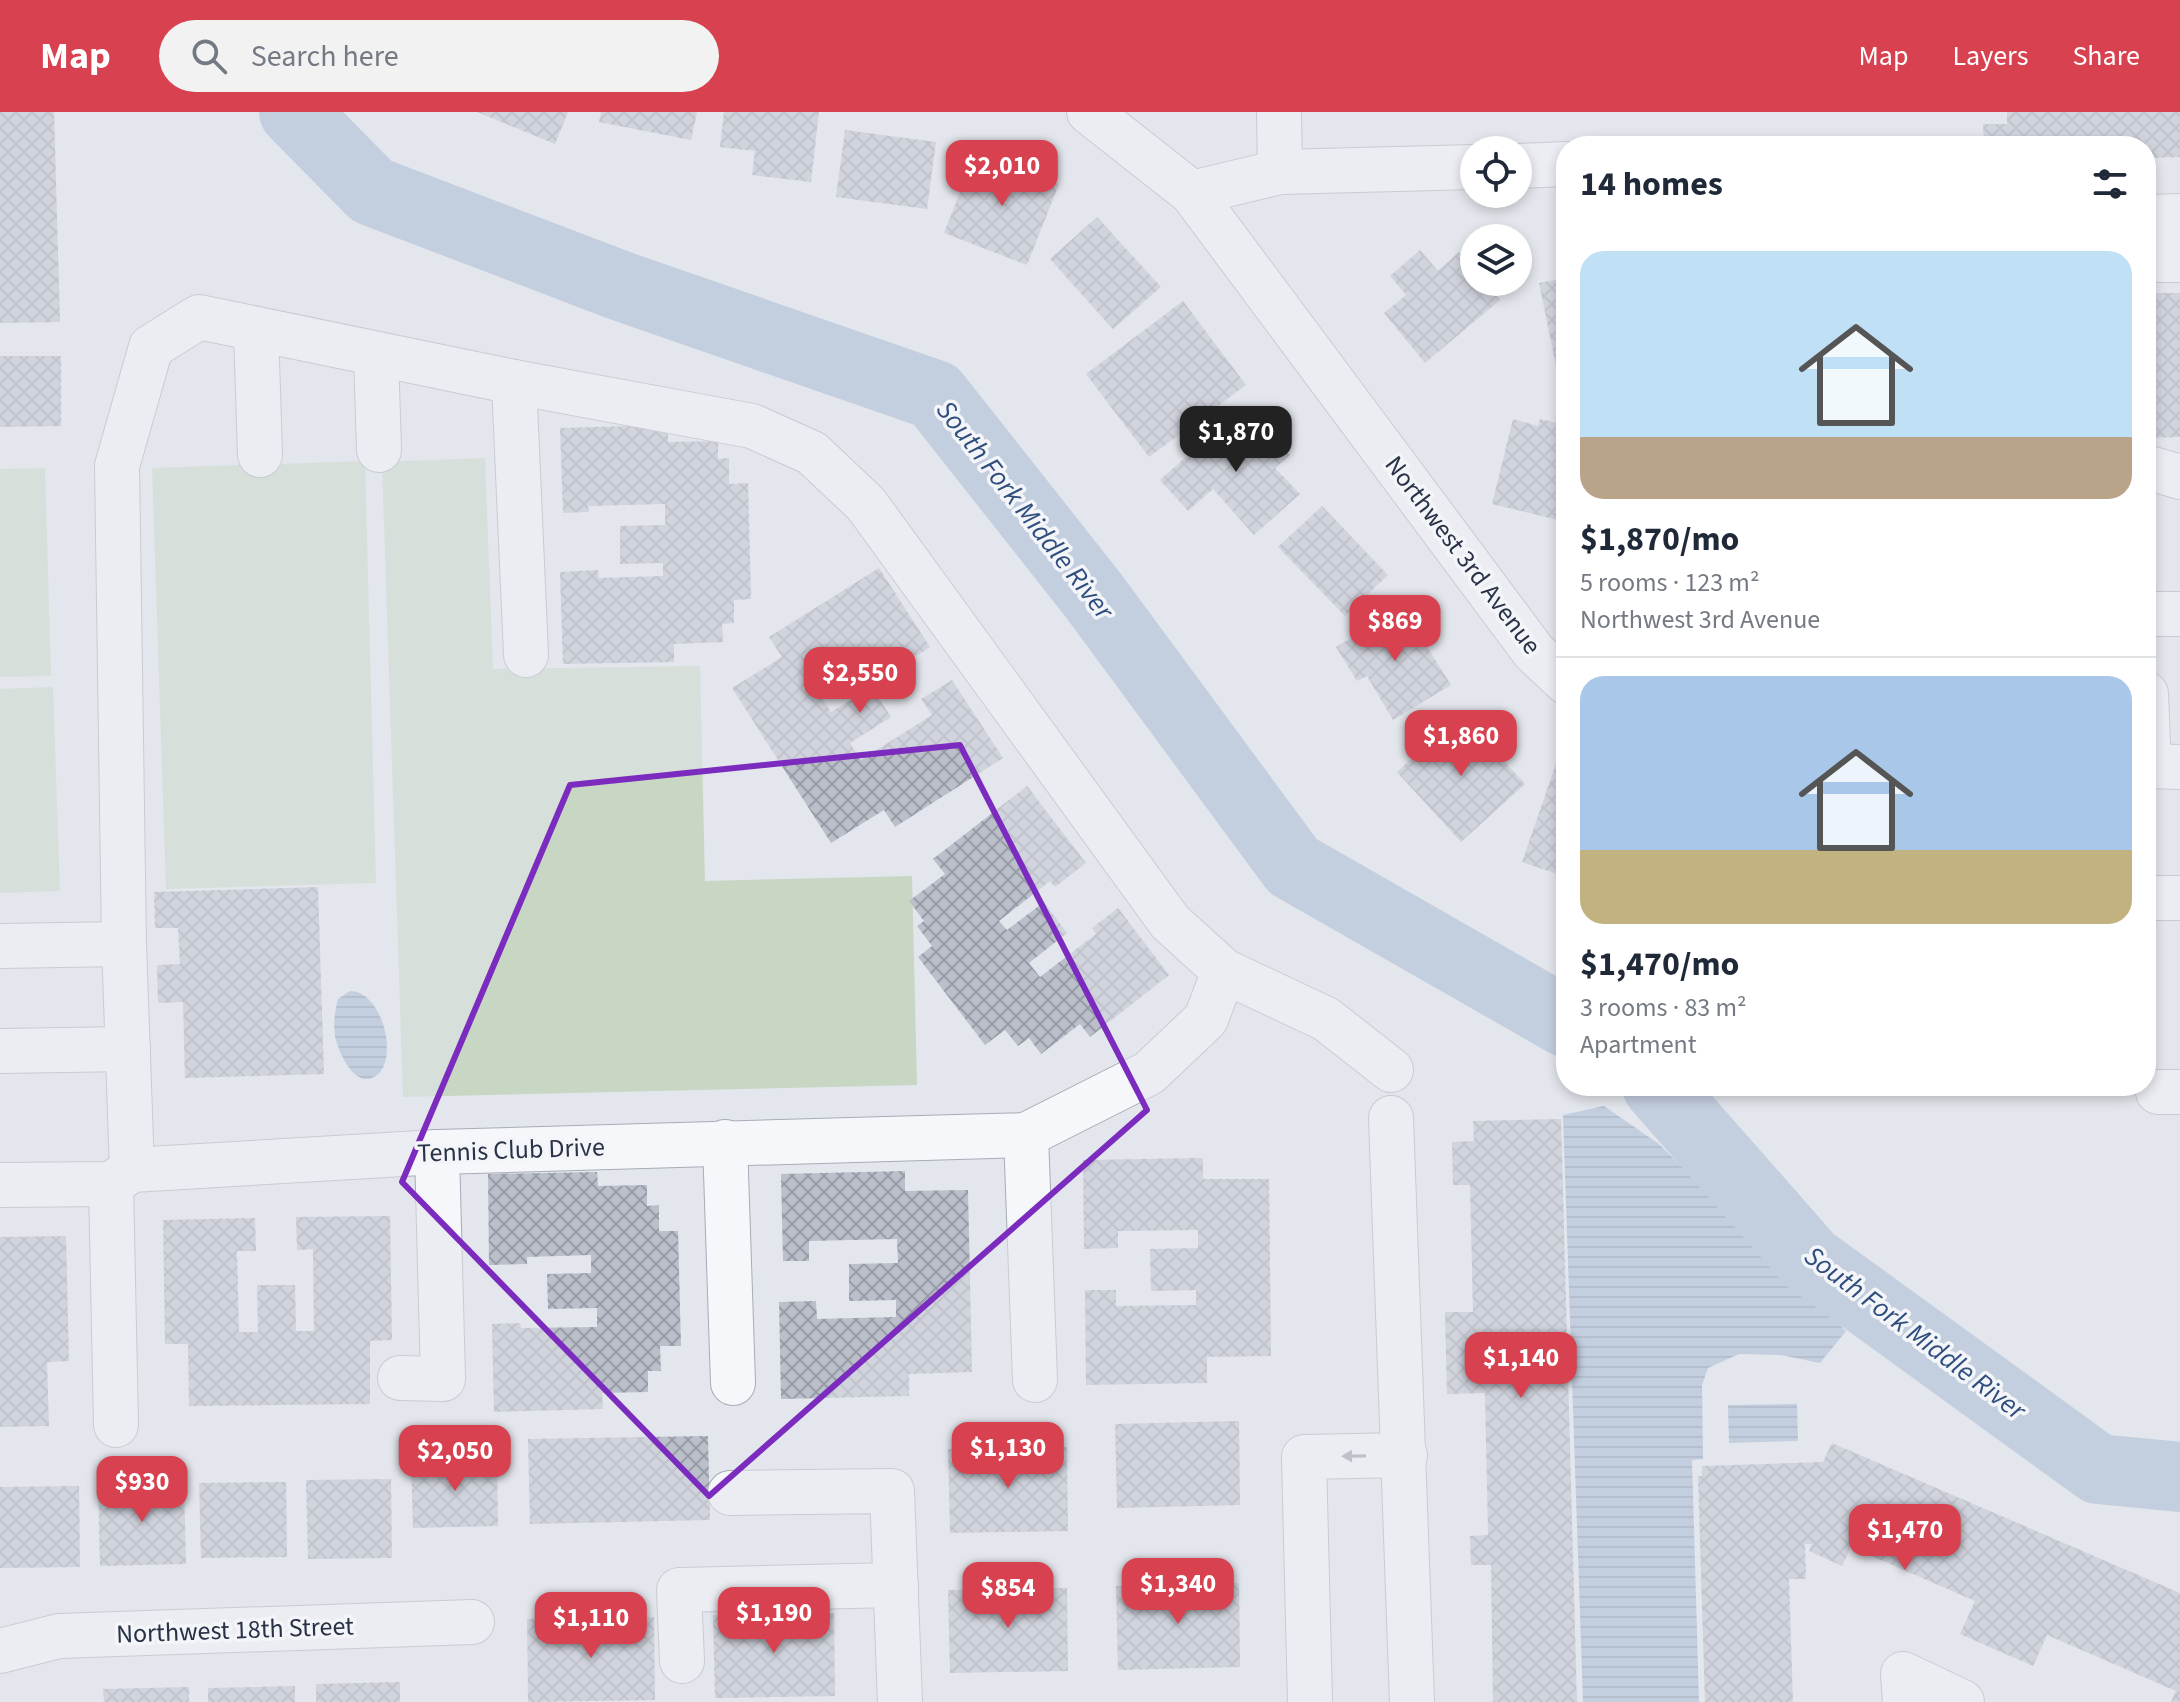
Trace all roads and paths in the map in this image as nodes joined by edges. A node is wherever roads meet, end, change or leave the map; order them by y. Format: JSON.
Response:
{"nodes":[{"id":1,"x":1089,"y":112,"type":"edge"},
{"id":2,"x":1279,"y":112,"type":"edge"},
{"id":3,"x":1556,"y":164,"type":"edge"},
{"id":4,"x":1532,"y":165,"type":"edge"},
{"id":5,"x":1460,"y":167,"type":"edge"},
{"id":6,"x":1280,"y":172,"type":"junction"},
{"id":7,"x":1192,"y":193,"type":"junction"},
{"id":8,"x":2180,"y":216,"type":"edge"},
{"id":9,"x":2156,"y":217,"type":"edge"},
{"id":10,"x":2156,"y":260,"type":"edge"},
{"id":11,"x":2180,"y":260,"type":"edge"},
{"id":12,"x":256,"y":329,"type":"junction"},
{"id":13,"x":376,"y":354,"type":"junction"},
{"id":14,"x":514,"y":382,"type":"junction"},
{"id":15,"x":379,"y":450,"type":"dead end"},
{"id":16,"x":260,"y":455,"type":"dead end"},
{"id":17,"x":2156,"y":470,"type":"edge"},
{"id":18,"x":2180,"y":477,"type":"edge"},
{"id":19,"x":2156,"y":614,"type":"edge"},
{"id":20,"x":2180,"y":614,"type":"edge"},
{"id":21,"x":526,"y":655,"type":"dead end"},
{"id":22,"x":1556,"y":673,"type":"edge"},
{"id":23,"x":2156,"y":766,"type":"edge"},
{"id":24,"x":2180,"y":767,"type":"edge"},
{"id":25,"x":2156,"y":898,"type":"edge"},
{"id":26,"x":2180,"y":898,"type":"edge"},
{"id":27,"x":124,"y":944,"type":"junction"},
{"id":28,"x":0,"y":946,"type":"edge"},
{"id":29,"x":1224,"y":971,"type":"junction"},
{"id":30,"x":128,"y":1049,"type":"junction"},
{"id":31,"x":0,"y":1051,"type":"edge"},
{"id":32,"x":1391,"y":1070,"type":"dead end"},
{"id":33,"x":1391,"y":1118,"type":"dead end"},
{"id":34,"x":1026,"y":1135,"type":"junction"},
{"id":35,"x":725,"y":1142,"type":"junction"},
{"id":36,"x":437,"y":1152,"type":"junction"},
{"id":37,"x":121,"y":1177,"type":"junction"},
{"id":38,"x":0,"y":1185,"type":"edge"},
{"id":39,"x":400,"y":1378,"type":"dead end"},
{"id":40,"x":1035,"y":1380,"type":"dead end"},
{"id":41,"x":733,"y":1383,"type":"dead end"},
{"id":42,"x":116,"y":1425,"type":"dead end"},
{"id":43,"x":1405,"y":1455,"type":"junction"},
{"id":44,"x":730,"y":1493,"type":"dead end"},
{"id":45,"x":896,"y":1585,"type":"junction"},
{"id":46,"x":472,"y":1622,"type":"dead end"},
{"id":47,"x":0,"y":1651,"type":"edge"},
{"id":48,"x":682,"y":1661,"type":"dead end"},
{"id":49,"x":900,"y":1702,"type":"edge"},
{"id":50,"x":1310,"y":1702,"type":"edge"},
{"id":51,"x":1412,"y":1702,"type":"edge"},
{"id":52,"x":1905,"y":1702,"type":"edge"},
{"id":53,"x":1962,"y":1702,"type":"edge"}],
"edges":[{"from":1,"to":7,"type":"street","name":"Northwest 3rd Avenue"},
{"from":2,"to":6,"type":"street"},
{"from":3,"to":4,"type":"street"},
{"from":5,"to":6,"type":"street"},
{"from":6,"to":7,"type":"street"},
{"from":7,"to":22,"type":"street","name":"Northwest 3rd Avenue"},
{"from":8,"to":9,"type":"street"},
{"from":10,"to":11,"type":"street"},
{"from":12,"to":13,"type":"street"},
{"from":12,"to":16,"type":"street"},
{"from":12,"to":27,"type":"street"},
{"from":13,"to":14,"type":"street"},
{"from":13,"to":15,"type":"street"},
{"from":14,"to":21,"type":"street"},
{"from":14,"to":29,"type":"street"},
{"from":17,"to":18,"type":"street"},
{"from":19,"to":20,"type":"street"},
{"from":23,"to":24,"type":"street"},
{"from":25,"to":26,"type":"street"},
{"from":27,"to":28,"type":"street"},
{"from":27,"to":30,"type":"street"},
{"from":29,"to":32,"type":"street"},
{"from":29,"to":34,"type":"street"},
{"from":30,"to":31,"type":"street"},
{"from":30,"to":37,"type":"street"},
{"from":33,"to":43,"type":"street"},
{"from":34,"to":35,"type":"street","name":"Tennis Club Drive"},
{"from":34,"to":40,"type":"street"},
{"from":35,"to":36,"type":"street","name":"Tennis Club Drive"},
{"from":35,"to":41,"type":"street"},
{"from":36,"to":37,"type":"street","name":"Tennis Club Drive"},
{"from":36,"to":39,"type":"street"},
{"from":37,"to":38,"type":"street","name":"Tennis Club Drive"},
{"from":37,"to":42,"type":"street"},
{"from":43,"to":50,"type":"street","one_way":true},
{"from":43,"to":51,"type":"street"},
{"from":44,"to":45,"type":"street"},
{"from":45,"to":48,"type":"street"},
{"from":45,"to":49,"type":"street"},
{"from":46,"to":47,"type":"street","name":"Northwest 18th Street"},
{"from":52,"to":53,"type":"street"}]}
